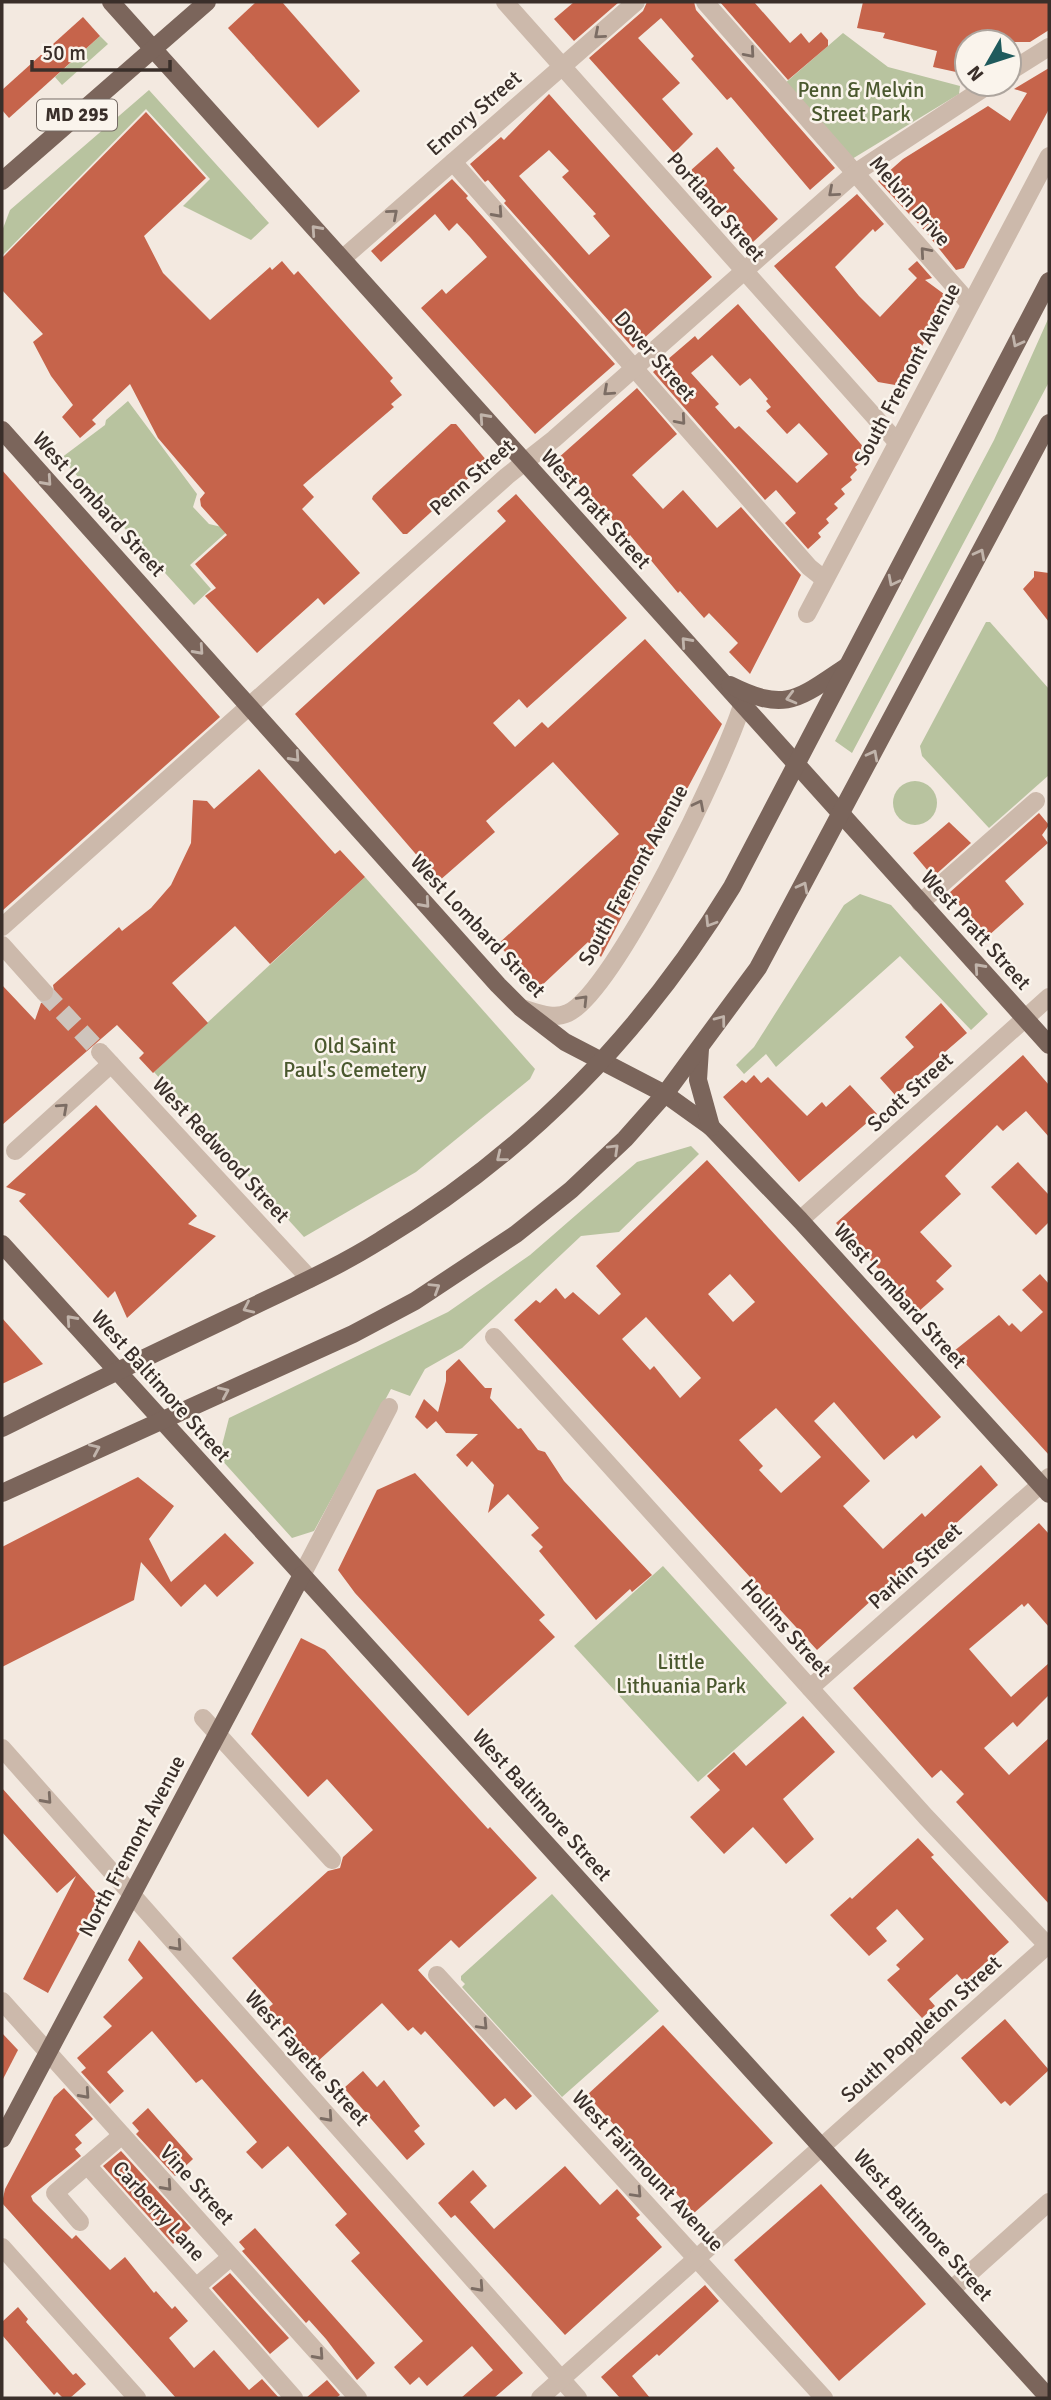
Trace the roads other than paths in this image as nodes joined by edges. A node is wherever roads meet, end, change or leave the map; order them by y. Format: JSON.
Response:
{"nodes":[{"id":1,"x":111,"y":2,"type":"edge"},
{"id":2,"x":206,"y":2,"type":"edge"},
{"id":3,"x":505,"y":2,"type":"edge"},
{"id":4,"x":636,"y":2,"type":"edge"},
{"id":5,"x":705,"y":2,"type":"edge"},
{"id":6,"x":1049,"y":47,"type":"edge"},
{"id":7,"x":153,"y":49,"type":"junction"},
{"id":8,"x":1023,"y":63,"type":"edge"},
{"id":9,"x":562,"y":66,"type":"junction"},
{"id":10,"x":969,"y":98,"type":"edge"},
{"id":11,"x":1049,"y":156,"type":"edge"},
{"id":12,"x":453,"y":162,"type":"junction"},
{"id":13,"x":855,"y":173,"type":"junction"},
{"id":14,"x":2,"y":181,"type":"edge"},
{"id":15,"x":342,"y":259,"type":"junction"},
{"id":16,"x":743,"y":271,"type":"junction"},
{"id":17,"x":1049,"y":281,"type":"edge"},
{"id":18,"x":970,"y":304,"type":"junction"},
{"id":19,"x":635,"y":367,"type":"junction"},
{"id":20,"x":1049,"y":423,"type":"edge"},
{"id":21,"x":2,"y":430,"type":"edge"},
{"id":22,"x":896,"y":441,"type":"junction"},
{"id":23,"x":523,"y":461,"type":"junction"},
{"id":24,"x":824,"y":579,"type":"junction"},
{"id":25,"x":807,"y":614,"type":"dead end"},
{"id":26,"x":849,"y":665,"type":"junction"},
{"id":27,"x":718,"y":678,"type":"junction"},
{"id":28,"x":742,"y":705,"type":"junction"},
{"id":29,"x":249,"y":706,"type":"junction"},
{"id":30,"x":797,"y":765,"type":"junction"},
{"id":31,"x":1036,"y":801,"type":"dead end"},
{"id":32,"x":841,"y":815,"type":"junction"},
{"id":33,"x":920,"y":902,"type":"junction"},
{"id":34,"x":2,"y":927,"type":"edge"},
{"id":35,"x":2,"y":945,"type":"edge"},
{"id":36,"x":44,"y":992,"type":"tunnel mouth"},
{"id":37,"x":1049,"y":996,"type":"edge"},
{"id":38,"x":521,"y":1008,"type":"junction"},
{"id":39,"x":1025,"y":1018,"type":"junction"},
{"id":40,"x":1049,"y":1045,"type":"edge"},
{"id":41,"x":700,"y":1048,"type":"junction"},
{"id":42,"x":601,"y":1062,"type":"junction"},
{"id":43,"x":664,"y":1094,"type":"junction"},
{"id":44,"x":711,"y":1128,"type":"junction"},
{"id":45,"x":8,"y":1157,"type":"edge"},
{"id":46,"x":800,"y":1220,"type":"junction"},
{"id":47,"x":2,"y":1244,"type":"edge"},
{"id":48,"x":310,"y":1279,"type":"junction"},
{"id":49,"x":494,"y":1337,"type":"dead end"},
{"id":50,"x":117,"y":1371,"type":"junction"},
{"id":51,"x":389,"y":1407,"type":"dead end"},
{"id":52,"x":162,"y":1420,"type":"junction"},
{"id":53,"x":2,"y":1428,"type":"edge"},
{"id":54,"x":1046,"y":1485,"type":"edge"},
{"id":55,"x":2,"y":1493,"type":"edge"},
{"id":56,"x":302,"y":1575,"type":"junction"},
{"id":57,"x":810,"y":1688,"type":"junction"},
{"id":58,"x":203,"y":1718,"type":"dead end"},
{"id":59,"x":218,"y":1734,"type":"junction"},
{"id":60,"x":2,"y":1748,"type":"edge"},
{"id":61,"x":332,"y":1860,"type":"dead end"},
{"id":62,"x":132,"y":1895,"type":"junction"},
{"id":63,"x":1049,"y":1946,"type":"edge"},
{"id":64,"x":437,"y":1975,"type":"dead end"},
{"id":65,"x":2,"y":2001,"type":"edge"},
{"id":66,"x":48,"y":2053,"type":"junction"},
{"id":67,"x":122,"y":2135,"type":"junction"},
{"id":68,"x":2,"y":2139,"type":"edge"},
{"id":69,"x":822,"y":2147,"type":"junction"},
{"id":70,"x":87,"y":2165,"type":"junction"},
{"id":71,"x":1049,"y":2202,"type":"edge"},
{"id":72,"x":80,"y":2222,"type":"dead end"},
{"id":73,"x":2,"y":2247,"type":"edge"},
{"id":74,"x":231,"y":2257,"type":"junction"},
{"id":75,"x":697,"y":2258,"type":"junction"},
{"id":76,"x":197,"y":2287,"type":"junction"},
{"id":77,"x":951,"y":2290,"type":"junction"},
{"id":78,"x":561,"y":2380,"type":"junction"},
{"id":79,"x":137,"y":2398,"type":"edge"},
{"id":80,"x":294,"y":2398,"type":"edge"},
{"id":81,"x":358,"y":2398,"type":"edge"},
{"id":82,"x":540,"y":2398,"type":"edge"},
{"id":83,"x":578,"y":2398,"type":"edge"},
{"id":84,"x":824,"y":2398,"type":"edge"},
{"id":85,"x":1049,"y":2398,"type":"edge"}],
"edges":[{"from":1,"to":7,"type":"main road","name":"West Pratt Street"},
{"from":2,"to":7,"type":"main road","number":"MD 295"},
{"from":3,"to":9,"type":"street","name":"Portland Street"},
{"from":4,"to":9,"type":"street","name":"Emory Street","one_way":true},
{"from":5,"to":13,"type":"street","name":"Melvin Drive","one_way":true},
{"from":6,"to":8,"type":"street"},
{"from":7,"to":14,"type":"main road","number":"MD 295"},
{"from":15,"to":7,"type":"main road","name":"West Pratt Street","one_way":true},
{"from":9,"to":12,"type":"street","name":"Emory Street"},
{"from":9,"to":16,"type":"street","name":"Portland Street"},
{"from":10,"to":13,"type":"street","name":"Penn Street"},
{"from":11,"to":18,"type":"street","name":"South Fremont Avenue"},
{"from":15,"to":12,"type":"street","name":"Emory Street","one_way":true},
{"from":12,"to":19,"type":"street","name":"Dover Street","one_way":true},
{"from":13,"to":16,"type":"street","name":"Penn Street","one_way":true},
{"from":18,"to":13,"type":"street","name":"Melvin Drive","one_way":true},
{"from":23,"to":15,"type":"main road","name":"West Pratt Street","one_way":true},
{"from":16,"to":19,"type":"street","name":"Penn Street"},
{"from":16,"to":22,"type":"street","name":"Portland Street"},
{"from":17,"to":26,"type":"main road","one_way":true},
{"from":18,"to":22,"type":"street","name":"South Fremont Avenue"},
{"from":19,"to":23,"type":"street","name":"Penn Street","one_way":true},
{"from":19,"to":24,"type":"street","name":"Dover Street","one_way":true},
{"from":32,"to":20,"type":"main road","one_way":true},
{"from":21,"to":29,"type":"main road","name":"West Lombard Street","one_way":true},
{"from":22,"to":24,"type":"street","name":"South Fremont Avenue"},
{"from":27,"to":23,"type":"main road","name":"West Pratt Street","one_way":true},
{"from":23,"to":29,"type":"street","name":"Penn Street"},
{"from":24,"to":25,"type":"street","name":"South Fremont Avenue"},
{"from":26,"to":27,"type":"main road","one_way":true},
{"from":26,"to":30,"type":"main road"},
{"from":27,"to":28,"type":"main road","name":"West Pratt Street"},
{"from":28,"to":30,"type":"main road","name":"West Pratt Street"},
{"from":38,"to":28,"type":"street","name":"South Fremont Avenue","one_way":true},
{"from":29,"to":34,"type":"street","name":"Penn Street"},
{"from":29,"to":38,"type":"main road","name":"West Lombard Street","one_way":true},
{"from":30,"to":32,"type":"main road","name":"West Pratt Street"},
{"from":30,"to":42,"type":"main road","one_way":true},
{"from":31,"to":33,"type":"street"},
{"from":32,"to":33,"type":"main road","name":"West Pratt Street"},
{"from":41,"to":32,"type":"main road","one_way":true},
{"from":39,"to":33,"type":"main road","name":"West Pratt Street","one_way":true},
{"from":35,"to":36,"type":"street"},
{"from":37,"to":39,"type":"street","name":"Scott Street"},
{"from":38,"to":42,"type":"main road","name":"West Lombard Street"},
{"from":39,"to":40,"type":"main road","name":"West Pratt Street"},
{"from":39,"to":46,"type":"street","name":"Scott Street"},
{"from":41,"to":43,"type":"main road"},
{"from":41,"to":44,"type":"main road"},
{"from":42,"to":43,"type":"main road","name":"West Lombard Street"},
{"from":42,"to":48,"type":"main road","one_way":true},
{"from":43,"to":44,"type":"main road","name":"West Lombard Street"},
{"from":52,"to":43,"type":"main road","one_way":true},
{"from":44,"to":46,"type":"main road","name":"West Lombard Street"},
{"from":45,"to":48,"type":"street","name":"West Redwood Street","one_way":true},
{"from":46,"to":54,"type":"main road","name":"West Lombard Street"},
{"from":50,"to":47,"type":"main road","name":"West Baltimore Street","one_way":true},
{"from":48,"to":50,"type":"main road","one_way":true},
{"from":49,"to":57,"type":"street","name":"Hollins Street"},
{"from":50,"to":52,"type":"main road","name":"West Baltimore Street"},
{"from":50,"to":53,"type":"main road"},
{"from":51,"to":56,"type":"street"},
{"from":55,"to":52,"type":"main road","one_way":true},
{"from":52,"to":56,"type":"main road","name":"West Baltimore Street"},
{"from":54,"to":57,"type":"street","name":"Parkin Street"},
{"from":56,"to":59,"type":"main road","name":"North Fremont Avenue"},
{"from":56,"to":69,"type":"main road","name":"West Baltimore Street"},
{"from":57,"to":63,"type":"street","name":"Hollins Street"},
{"from":58,"to":59,"type":"street"},
{"from":59,"to":61,"type":"street"},
{"from":59,"to":62,"type":"main road","name":"North Fremont Avenue"},
{"from":60,"to":62,"type":"street","name":"West Fayette Street","one_way":true},
{"from":62,"to":66,"type":"main road","name":"North Fremont Avenue"},
{"from":62,"to":78,"type":"street","name":"West Fayette Street","one_way":true},
{"from":63,"to":69,"type":"street","name":"South Poppleton Street"},
{"from":64,"to":75,"type":"street","name":"West Fairmount Avenue","one_way":true},
{"from":65,"to":66,"type":"street","name":"Vine Street"},
{"from":66,"to":67,"type":"street","name":"Vine Street","one_way":true},
{"from":66,"to":68,"type":"main road","name":"North Fremont Avenue"},
{"from":67,"to":70,"type":"street"},
{"from":67,"to":74,"type":"street","name":"Vine Street","one_way":true},
{"from":69,"to":75,"type":"street","name":"South Poppleton Street"},
{"from":69,"to":77,"type":"main road","name":"West Baltimore Street"},
{"from":70,"to":72,"type":"street"},
{"from":70,"to":76,"type":"street","name":"Carberry Lane"},
{"from":71,"to":77,"type":"street"},
{"from":73,"to":79,"type":"street"},
{"from":74,"to":76,"type":"street","name":"Carberry Lane"},
{"from":74,"to":81,"type":"street","name":"Vine Street","one_way":true},
{"from":75,"to":78,"type":"street","name":"South Poppleton Street"},
{"from":75,"to":84,"type":"street","name":"West Fairmount Avenue"},
{"from":76,"to":80,"type":"street","name":"Carberry Lane"},
{"from":77,"to":85,"type":"main road","name":"West Baltimore Street"},
{"from":78,"to":82,"type":"street","name":"South Poppleton Street"},
{"from":78,"to":83,"type":"street","name":"West Fayette Street"}]}
